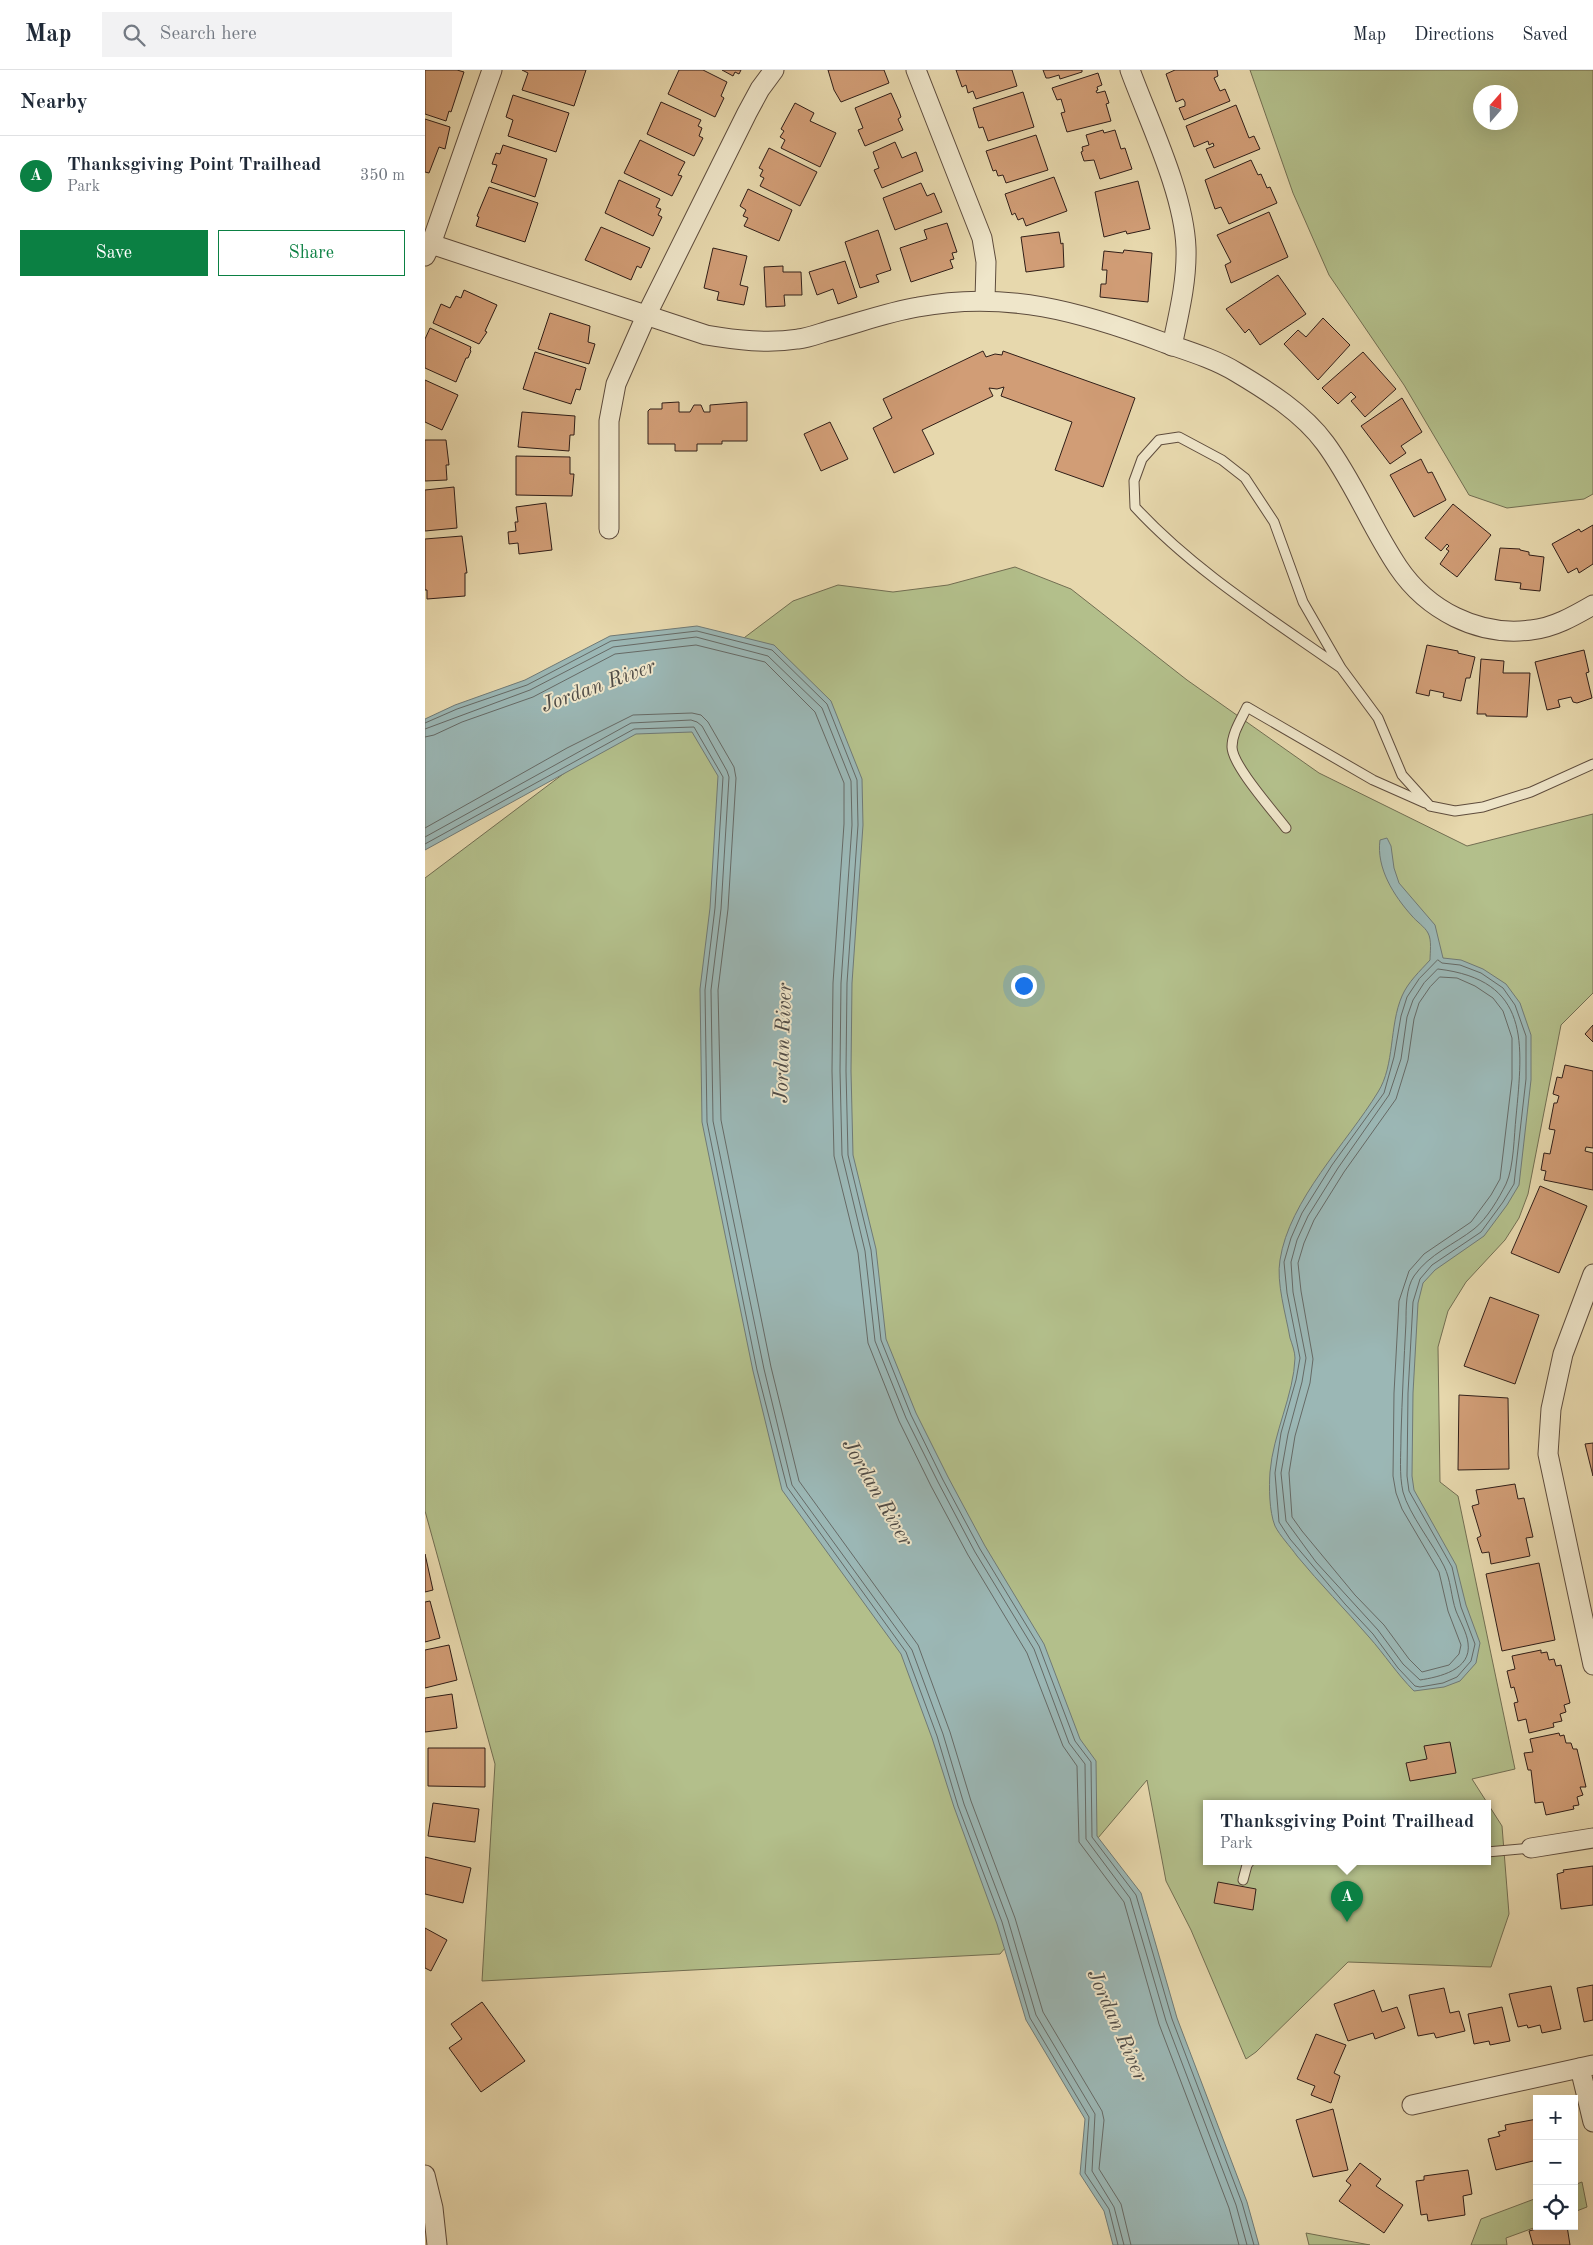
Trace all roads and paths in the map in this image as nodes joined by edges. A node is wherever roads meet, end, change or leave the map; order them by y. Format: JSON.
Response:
{"nodes":[{"id":1,"x":492,"y":70,"type":"edge"},
{"id":2,"x":774,"y":70,"type":"edge"},
{"id":3,"x":916,"y":70,"type":"edge"},
{"id":4,"x":1130,"y":70,"type":"edge"},
{"id":5,"x":428,"y":250,"type":"edge"},
{"id":6,"x":985,"y":300,"type":"junction"},
{"id":7,"x":646,"y":316,"type":"junction"},
{"id":8,"x":1172,"y":346,"type":"junction"},
{"id":9,"x":609,"y":529,"type":"dead end"},
{"id":10,"x":1593,"y":605,"type":"edge"},
{"id":11,"x":1341,"y":668,"type":"junction"},
{"id":12,"x":1593,"y":764,"type":"edge"},
{"id":13,"x":1430,"y":806,"type":"junction"},
{"id":14,"x":1286,"y":828,"type":"dead end"},
{"id":15,"x":1593,"y":1274,"type":"edge"},
{"id":16,"x":1593,"y":1664,"type":"edge"},
{"id":17,"x":1593,"y":1838,"type":"edge"},
{"id":18,"x":1531,"y":1848,"type":"joint"},
{"id":19,"x":1491,"y":1852,"type":"edge"},
{"id":20,"x":1247,"y":1865,"type":"edge"},
{"id":21,"x":1243,"y":1880,"type":"dead end"},
{"id":22,"x":1586,"y":2067,"type":"edge"},
{"id":23,"x":1412,"y":2105,"type":"dead end"},
{"id":24,"x":1593,"y":2122,"type":"edge"},
{"id":25,"x":425,"y":2175,"type":"edge"},
{"id":26,"x":437,"y":2245,"type":"edge"}],
"edges":[{"from":1,"to":5,"type":"street"},
{"from":2,"to":7,"type":"street"},
{"from":3,"to":6,"type":"street"},
{"from":4,"to":8,"type":"street"},
{"from":5,"to":7,"type":"street"},
{"from":6,"to":7,"type":"street"},
{"from":6,"to":8,"type":"street"},
{"from":7,"to":9,"type":"street"},
{"from":8,"to":10,"type":"street"},
{"from":11,"to":11,"type":"lane"},
{"from":11,"to":13,"type":"lane"},
{"from":12,"to":13,"type":"lane"},
{"from":13,"to":14,"type":"lane"},
{"from":15,"to":16,"type":"street"},
{"from":17,"to":18,"type":"street"},
{"from":18,"to":19,"type":"lane"},
{"from":20,"to":21,"type":"lane"},
{"from":22,"to":23,"type":"street"},
{"from":22,"to":24,"type":"street"},
{"from":25,"to":26,"type":"street"}]}
